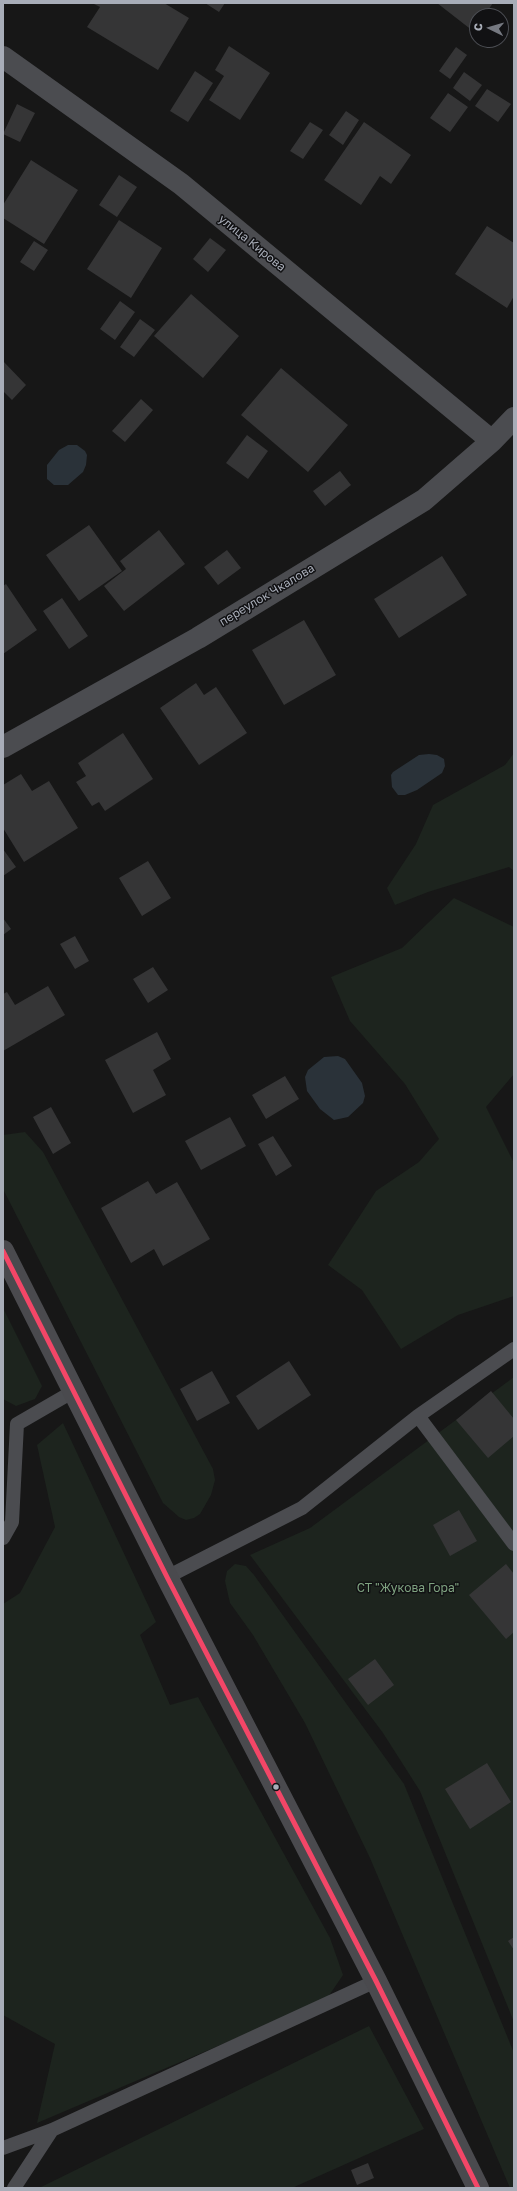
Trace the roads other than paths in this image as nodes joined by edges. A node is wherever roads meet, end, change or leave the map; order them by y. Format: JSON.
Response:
{"nodes":[{"id":1,"x":3,"y":57,"type":"edge"},
{"id":2,"x":514,"y":418,"type":"edge"},
{"id":3,"x":492,"y":441,"type":"junction"},
{"id":4,"x":3,"y":747,"type":"edge"},
{"id":5,"x":3,"y":1251,"type":"edge"},
{"id":6,"x":514,"y":1349,"type":"edge"},
{"id":7,"x":74,"y":1391,"type":"junction"},
{"id":8,"x":418,"y":1416,"type":"junction"},
{"id":9,"x":3,"y":1538,"type":"edge"},
{"id":10,"x":514,"y":1544,"type":"edge"},
{"id":11,"x":167,"y":1577,"type":"junction"},
{"id":12,"x":376,"y":1982,"type":"junction"},
{"id":13,"x":52,"y":2130,"type":"junction"},
{"id":14,"x":3,"y":2148,"type":"edge"},
{"id":15,"x":14,"y":2188,"type":"edge"},
{"id":16,"x":478,"y":2188,"type":"edge"}],
"edges":[{"from":1,"to":3,"type":"street","name":"улица Кирова"},
{"from":2,"to":3,"type":"street","name":"переулок Чкалова"},
{"from":3,"to":4,"type":"street","name":"переулок Чкалова"},
{"from":5,"to":7,"type":"street"},
{"from":6,"to":8,"type":"lane"},
{"from":7,"to":9,"type":"lane"},
{"from":7,"to":11,"type":"street"},
{"from":8,"to":10,"type":"lane"},
{"from":8,"to":11,"type":"lane"},
{"from":11,"to":12,"type":"street"},
{"from":12,"to":13,"type":"lane"},
{"from":12,"to":16,"type":"street"},
{"from":13,"to":14,"type":"lane"},
{"from":13,"to":15,"type":"lane"}]}
